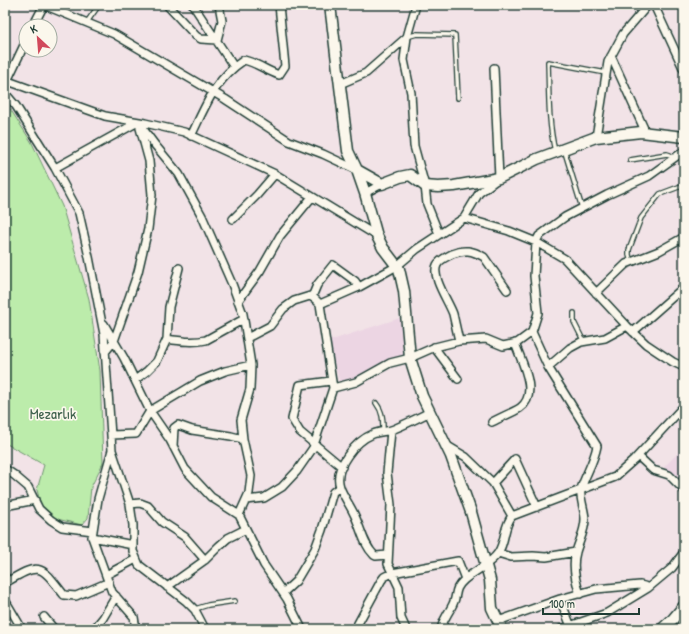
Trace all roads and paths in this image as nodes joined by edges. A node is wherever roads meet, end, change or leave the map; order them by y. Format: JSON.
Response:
{"nodes":[{"id":1,"x":44,"y":5,"type":"edge"},
{"id":2,"x":99,"y":5,"type":"edge"},
{"id":3,"x":167,"y":5,"type":"edge"},
{"id":4,"x":193,"y":5,"type":"edge"},
{"id":5,"x":219,"y":5,"type":"edge"},
{"id":6,"x":279,"y":5,"type":"edge"},
{"id":7,"x":330,"y":5,"type":"edge"},
{"id":8,"x":416,"y":5,"type":"edge"},
{"id":9,"x":648,"y":5,"type":"edge"},
{"id":10,"x":654,"y":5,"type":"edge"},
{"id":11,"x":37,"y":18,"type":"edge"},
{"id":12,"x":87,"y":23,"type":"junction"},
{"id":13,"x":407,"y":37,"type":"junction"},
{"id":14,"x":217,"y":40,"type":"junction"},
{"id":15,"x":611,"y":56,"type":"junction"},
{"id":16,"x":18,"y":57,"type":"edge"},
{"id":17,"x":682,"y":61,"type":"edge"},
{"id":18,"x":234,"y":67,"type":"junction"},
{"id":19,"x":494,"y":68,"type":"dead end"},
{"id":20,"x":684,"y":70,"type":"edge"},
{"id":21,"x":606,"y":73,"type":"junction"},
{"id":22,"x":6,"y":81,"type":"edge"},
{"id":23,"x":340,"y":84,"type":"junction"},
{"id":24,"x":212,"y":91,"type":"junction"},
{"id":25,"x":5,"y":93,"type":"edge"},
{"id":26,"x":458,"y":98,"type":"dead end"},
{"id":27,"x":138,"y":122,"type":"junction"},
{"id":28,"x":646,"y":133,"type":"junction"},
{"id":29,"x":191,"y":136,"type":"junction"},
{"id":30,"x":596,"y":136,"type":"junction"},
{"id":31,"x":684,"y":136,"type":"edge"},
{"id":32,"x":560,"y":150,"type":"junction"},
{"id":33,"x":684,"y":152,"type":"edge"},
{"id":34,"x":675,"y":158,"type":"junction"},
{"id":35,"x":630,"y":160,"type":"dead end"},
{"id":36,"x":55,"y":168,"type":"junction"},
{"id":37,"x":357,"y":170,"type":"junction"},
{"id":38,"x":275,"y":174,"type":"junction"},
{"id":39,"x":499,"y":178,"type":"junction"},
{"id":40,"x":382,"y":184,"type":"junction"},
{"id":41,"x":684,"y":185,"type":"edge"},
{"id":42,"x":425,"y":186,"type":"junction"},
{"id":43,"x":365,"y":194,"type":"junction"},
{"id":44,"x":312,"y":197,"type":"junction"},
{"id":45,"x":582,"y":208,"type":"junction"},
{"id":46,"x":464,"y":218,"type":"junction"},
{"id":47,"x":233,"y":219,"type":"dead end"},
{"id":48,"x":439,"y":234,"type":"junction"},
{"id":49,"x":377,"y":236,"type":"junction"},
{"id":50,"x":684,"y":236,"type":"edge"},
{"id":51,"x":536,"y":242,"type":"junction"},
{"id":52,"x":631,"y":262,"type":"junction"},
{"id":53,"x":397,"y":266,"type":"junction"},
{"id":54,"x":179,"y":268,"type":"dead end"},
{"id":55,"x":360,"y":287,"type":"junction"},
{"id":56,"x":684,"y":287,"type":"edge"},
{"id":57,"x":507,"y":290,"type":"dead end"},
{"id":58,"x":596,"y":293,"type":"junction"},
{"id":59,"x":312,"y":297,"type":"junction"},
{"id":60,"x":238,"y":301,"type":"junction"},
{"id":61,"x":320,"y":304,"type":"junction"},
{"id":62,"x":574,"y":313,"type":"dead end"},
{"id":63,"x":101,"y":318,"type":"junction"},
{"id":64,"x":244,"y":319,"type":"junction"},
{"id":65,"x":628,"y":326,"type":"junction"},
{"id":66,"x":532,"y":332,"type":"junction"},
{"id":67,"x":633,"y":332,"type":"junction"},
{"id":68,"x":247,"y":338,"type":"junction"},
{"id":69,"x":167,"y":339,"type":"junction"},
{"id":70,"x":114,"y":341,"type":"junction"},
{"id":71,"x":459,"y":341,"type":"junction"},
{"id":72,"x":584,"y":342,"type":"junction"},
{"id":73,"x":515,"y":344,"type":"junction"},
{"id":74,"x":434,"y":347,"type":"junction"},
{"id":75,"x":105,"y":352,"type":"junction"},
{"id":76,"x":410,"y":358,"type":"junction"},
{"id":77,"x":251,"y":365,"type":"junction"},
{"id":78,"x":548,"y":366,"type":"junction"},
{"id":79,"x":684,"y":367,"type":"edge"},
{"id":80,"x":458,"y":379,"type":"dead end"},
{"id":81,"x":135,"y":380,"type":"junction"},
{"id":82,"x":332,"y":384,"type":"junction"},
{"id":83,"x":376,"y":403,"type":"dead end"},
{"id":84,"x":684,"y":406,"type":"edge"},
{"id":85,"x":150,"y":411,"type":"junction"},
{"id":86,"x":430,"y":412,"type":"junction"},
{"id":87,"x":492,"y":422,"type":"dead end"},
{"id":88,"x":383,"y":431,"type":"junction"},
{"id":89,"x":391,"y":431,"type":"junction"},
{"id":90,"x":111,"y":435,"type":"junction"},
{"id":91,"x":243,"y":439,"type":"junction"},
{"id":92,"x":314,"y":444,"type":"junction"},
{"id":93,"x":446,"y":445,"type":"junction"},
{"id":94,"x":173,"y":446,"type":"junction"},
{"id":95,"x":112,"y":450,"type":"junction"},
{"id":96,"x":638,"y":456,"type":"junction"},
{"id":97,"x":342,"y":467,"type":"junction"},
{"id":98,"x":5,"y":469,"type":"edge"},
{"id":99,"x":493,"y":483,"type":"junction"},
{"id":100,"x":340,"y":486,"type":"junction"},
{"id":101,"x":684,"y":490,"type":"edge"},
{"id":102,"x":581,"y":491,"type":"junction"},
{"id":103,"x":35,"y":500,"type":"junction"},
{"id":104,"x":246,"y":500,"type":"junction"},
{"id":105,"x":130,"y":504,"type":"junction"},
{"id":106,"x":5,"y":506,"type":"edge"},
{"id":107,"x":536,"y":507,"type":"junction"},
{"id":108,"x":240,"y":515,"type":"junction"},
{"id":109,"x":512,"y":516,"type":"junction"},
{"id":110,"x":246,"y":529,"type":"junction"},
{"id":111,"x":92,"y":534,"type":"junction"},
{"id":112,"x":133,"y":545,"type":"junction"},
{"id":113,"x":576,"y":552,"type":"junction"},
{"id":114,"x":684,"y":552,"type":"edge"},
{"id":115,"x":498,"y":553,"type":"junction"},
{"id":116,"x":388,"y":554,"type":"junction"},
{"id":117,"x":136,"y":559,"type":"junction"},
{"id":118,"x":205,"y":560,"type":"junction"},
{"id":119,"x":485,"y":565,"type":"junction"},
{"id":120,"x":5,"y":573,"type":"edge"},
{"id":121,"x":392,"y":573,"type":"junction"},
{"id":122,"x":106,"y":575,"type":"junction"},
{"id":123,"x":465,"y":579,"type":"junction"},
{"id":124,"x":7,"y":582,"type":"edge"},
{"id":125,"x":109,"y":582,"type":"junction"},
{"id":126,"x":167,"y":587,"type":"junction"},
{"id":127,"x":648,"y":588,"type":"junction"},
{"id":128,"x":283,"y":593,"type":"junction"},
{"id":129,"x":580,"y":594,"type":"junction"},
{"id":130,"x":116,"y":596,"type":"junction"},
{"id":131,"x":560,"y":599,"type":"junction"},
{"id":132,"x":5,"y":600,"type":"edge"},
{"id":133,"x":235,"y":601,"type":"dead end"},
{"id":134,"x":684,"y":606,"type":"edge"},
{"id":135,"x":195,"y":610,"type":"junction"},
{"id":136,"x":44,"y":617,"type":"dead end"},
{"id":137,"x":500,"y":625,"type":"edge"},
{"id":138,"x":572,"y":627,"type":"edge"},
{"id":139,"x":22,"y":629,"type":"edge"},
{"id":140,"x":54,"y":629,"type":"edge"},
{"id":141,"x":94,"y":629,"type":"edge"},
{"id":142,"x":136,"y":629,"type":"edge"},
{"id":143,"x":205,"y":629,"type":"edge"},
{"id":144,"x":302,"y":629,"type":"edge"},
{"id":145,"x":355,"y":629,"type":"edge"},
{"id":146,"x":406,"y":629,"type":"edge"},
{"id":147,"x":441,"y":629,"type":"edge"},
{"id":148,"x":562,"y":629,"type":"edge"},
{"id":149,"x":662,"y":629,"type":"edge"}],
"edges":[{"from":1,"to":11,"type":"street"},
{"from":1,"to":12,"type":"street"},
{"from":2,"to":12,"type":"lane"},
{"from":3,"to":14,"type":"street"},
{"from":4,"to":14,"type":"street"},
{"from":5,"to":14,"type":"street"},
{"from":6,"to":18,"type":"street"},
{"from":7,"to":23,"type":"street"},
{"from":8,"to":13,"type":"street"},
{"from":9,"to":15,"type":"street"},
{"from":10,"to":17,"type":"street"},
{"from":12,"to":24,"type":"street"},
{"from":13,"to":23,"type":"street"},
{"from":13,"to":26,"type":"lane"},
{"from":13,"to":42,"type":"street"},
{"from":14,"to":18,"type":"street"},
{"from":15,"to":21,"type":"street"},
{"from":15,"to":28,"type":"street"},
{"from":16,"to":22,"type":"street"},
{"from":17,"to":20,"type":"street"},
{"from":18,"to":24,"type":"street"},
{"from":19,"to":39,"type":"street"},
{"from":21,"to":30,"type":"street"},
{"from":21,"to":32,"type":"lane"},
{"from":22,"to":27,"type":"street"},
{"from":23,"to":37,"type":"street"},
{"from":24,"to":29,"type":"street"},
{"from":24,"to":37,"type":"street"},
{"from":25,"to":36,"type":"street"},
{"from":27,"to":29,"type":"street"},
{"from":27,"to":36,"type":"street"},
{"from":27,"to":60,"type":"street"},
{"from":27,"to":70,"type":"street"},
{"from":28,"to":30,"type":"street"},
{"from":28,"to":31,"type":"street"},
{"from":29,"to":38,"type":"street"},
{"from":30,"to":32,"type":"street"},
{"from":32,"to":39,"type":"street"},
{"from":32,"to":45,"type":"lane"},
{"from":33,"to":34,"type":"street"},
{"from":34,"to":35,"type":"lane"},
{"from":34,"to":45,"type":"street"},
{"from":36,"to":63,"type":"street"},
{"from":37,"to":40,"type":"street"},
{"from":37,"to":43,"type":"street"},
{"from":38,"to":44,"type":"street"},
{"from":38,"to":47,"type":"street"},
{"from":39,"to":42,"type":"street"},
{"from":39,"to":46,"type":"street"},
{"from":40,"to":42,"type":"street"},
{"from":40,"to":43,"type":"street"},
{"from":41,"to":52,"type":"lane"},
{"from":42,"to":48,"type":"street"},
{"from":43,"to":49,"type":"street"},
{"from":44,"to":49,"type":"street"},
{"from":44,"to":60,"type":"street"},
{"from":45,"to":51,"type":"street"},
{"from":46,"to":48,"type":"street"},
{"from":46,"to":51,"type":"street"},
{"from":48,"to":53,"type":"street"},
{"from":49,"to":53,"type":"street"},
{"from":50,"to":52,"type":"street"},
{"from":51,"to":58,"type":"street"},
{"from":51,"to":66,"type":"street"},
{"from":52,"to":58,"type":"street"},
{"from":53,"to":55,"type":"street"},
{"from":53,"to":76,"type":"street"},
{"from":54,"to":69,"type":"street"},
{"from":55,"to":59,"type":"street"},
{"from":55,"to":61,"type":"street"},
{"from":56,"to":67,"type":"street"},
{"from":57,"to":71,"type":"street"},
{"from":58,"to":65,"type":"street"},
{"from":59,"to":61,"type":"street"},
{"from":59,"to":68,"type":"street"},
{"from":60,"to":64,"type":"street"},
{"from":61,"to":82,"type":"street"},
{"from":62,"to":72,"type":"lane"},
{"from":63,"to":70,"type":"street"},
{"from":63,"to":75,"type":"street"},
{"from":64,"to":68,"type":"street"},
{"from":64,"to":69,"type":"street"},
{"from":65,"to":67,"type":"street"},
{"from":65,"to":72,"type":"street"},
{"from":66,"to":73,"type":"street"},
{"from":66,"to":78,"type":"street"},
{"from":67,"to":79,"type":"street"},
{"from":68,"to":77,"type":"street"},
{"from":69,"to":81,"type":"street"},
{"from":70,"to":75,"type":"street"},
{"from":70,"to":81,"type":"street"},
{"from":71,"to":73,"type":"street"},
{"from":71,"to":74,"type":"street"},
{"from":72,"to":78,"type":"street"},
{"from":73,"to":87,"type":"street"},
{"from":74,"to":76,"type":"street"},
{"from":74,"to":80,"type":"street"},
{"from":75,"to":90,"type":"street"},
{"from":76,"to":82,"type":"street"},
{"from":76,"to":86,"type":"street"},
{"from":77,"to":85,"type":"street"},
{"from":77,"to":91,"type":"street"},
{"from":78,"to":102,"type":"street"},
{"from":81,"to":85,"type":"street"},
{"from":82,"to":92,"type":"street"},
{"from":82,"to":92,"type":"street"},
{"from":83,"to":88,"type":"lane"},
{"from":84,"to":96,"type":"street"},
{"from":85,"to":90,"type":"street"},
{"from":85,"to":94,"type":"street"},
{"from":86,"to":89,"type":"street"},
{"from":86,"to":93,"type":"street"},
{"from":88,"to":89,"type":"street"},
{"from":88,"to":97,"type":"street"},
{"from":89,"to":116,"type":"street"},
{"from":90,"to":95,"type":"street"},
{"from":91,"to":94,"type":"street"},
{"from":91,"to":104,"type":"street"},
{"from":92,"to":97,"type":"street"},
{"from":92,"to":104,"type":"street"},
{"from":93,"to":99,"type":"street"},
{"from":93,"to":119,"type":"street"},
{"from":94,"to":108,"type":"street"},
{"from":95,"to":105,"type":"street"},
{"from":95,"to":111,"type":"street"},
{"from":96,"to":101,"type":"street"},
{"from":96,"to":102,"type":"street"},
{"from":97,"to":100,"type":"street"},
{"from":98,"to":103,"type":"street"},
{"from":99,"to":107,"type":"street"},
{"from":99,"to":109,"type":"street"},
{"from":100,"to":116,"type":"street"},
{"from":100,"to":128,"type":"street"},
{"from":102,"to":107,"type":"street"},
{"from":102,"to":113,"type":"street"},
{"from":103,"to":106,"type":"street"},
{"from":103,"to":111,"type":"street"},
{"from":104,"to":108,"type":"street"},
{"from":105,"to":112,"type":"street"},
{"from":105,"to":118,"type":"street"},
{"from":107,"to":109,"type":"street"},
{"from":108,"to":110,"type":"street"},
{"from":109,"to":115,"type":"street"},
{"from":110,"to":118,"type":"street"},
{"from":110,"to":128,"type":"street"},
{"from":111,"to":112,"type":"street"},
{"from":111,"to":122,"type":"street"},
{"from":112,"to":117,"type":"street"},
{"from":113,"to":115,"type":"street"},
{"from":113,"to":129,"type":"street"},
{"from":114,"to":127,"type":"street"},
{"from":115,"to":119,"type":"street"},
{"from":116,"to":121,"type":"street"},
{"from":117,"to":122,"type":"street"},
{"from":117,"to":126,"type":"street"},
{"from":118,"to":126,"type":"street"},
{"from":119,"to":123,"type":"street"},
{"from":119,"to":137,"type":"street"},
{"from":120,"to":124,"type":"lane"},
{"from":121,"to":123,"type":"street"},
{"from":121,"to":145,"type":"street"},
{"from":121,"to":146,"type":"street"},
{"from":122,"to":125,"type":"street"},
{"from":123,"to":147,"type":"street"},
{"from":124,"to":125,"type":"street"},
{"from":125,"to":130,"type":"street"},
{"from":126,"to":135,"type":"street"},
{"from":127,"to":129,"type":"street"},
{"from":127,"to":138,"type":"street"},
{"from":128,"to":144,"type":"street"},
{"from":129,"to":131,"type":"street"},
{"from":130,"to":141,"type":"street"},
{"from":130,"to":142,"type":"street"},
{"from":131,"to":137,"type":"street"},
{"from":131,"to":138,"type":"street"},
{"from":132,"to":139,"type":"street"},
{"from":133,"to":135,"type":"lane"},
{"from":134,"to":149,"type":"street"},
{"from":135,"to":143,"type":"street"},
{"from":136,"to":140,"type":"street"},
{"from":138,"to":148,"type":"street"}]}
